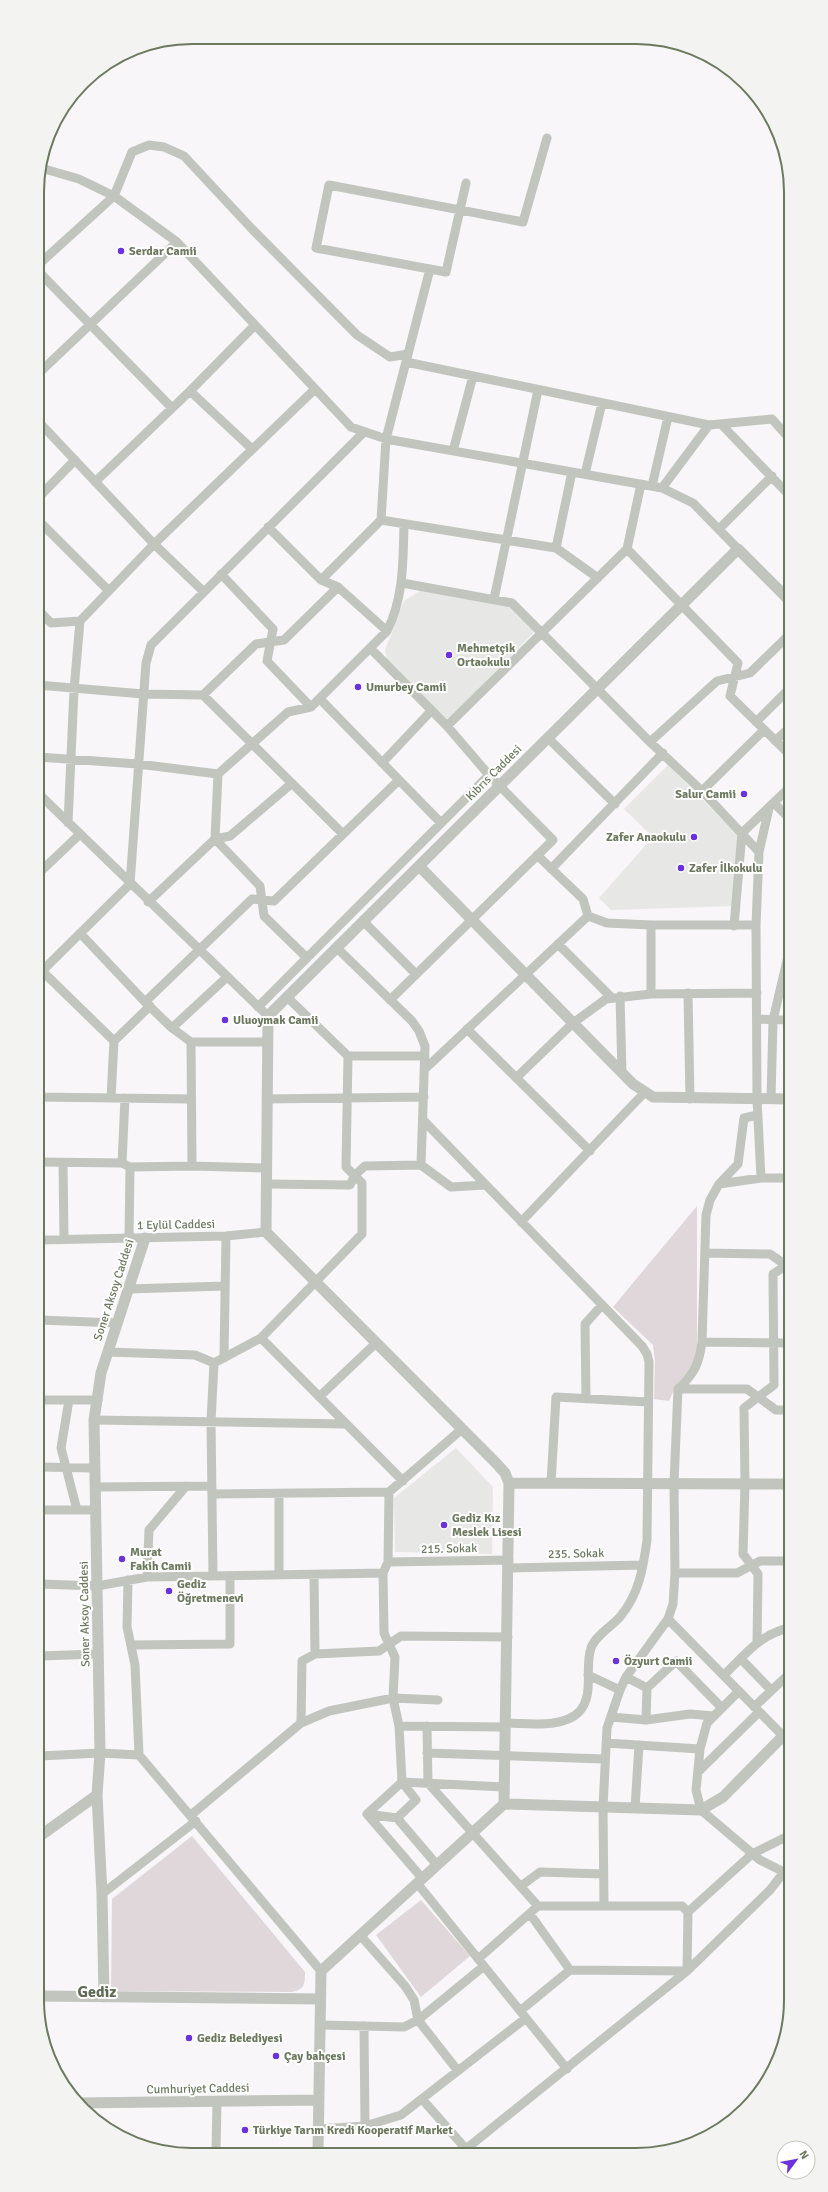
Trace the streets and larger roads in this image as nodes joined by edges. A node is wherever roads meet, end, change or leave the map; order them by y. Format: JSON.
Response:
{"nodes":[{"id":1,"x":547,"y":138,"type":"dead end"},
{"id":2,"x":46,"y":169,"type":"edge"},
{"id":3,"x":466,"y":183,"type":"dead end"},
{"id":4,"x":114,"y":196,"type":"junction"},
{"id":5,"x":459,"y":210,"type":"junction"},
{"id":6,"x":177,"y":242,"type":"junction"},
{"id":7,"x":44,"y":260,"type":"edge"},
{"id":8,"x":430,"y":270,"type":"junction"},
{"id":9,"x":44,"y":276,"type":"edge"},
{"id":10,"x":90,"y":324,"type":"junction"},
{"id":11,"x":255,"y":325,"type":"junction"},
{"id":12,"x":407,"y":358,"type":"junction"},
{"id":13,"x":44,"y":368,"type":"edge"},
{"id":14,"x":473,"y":376,"type":"junction"},
{"id":15,"x":315,"y":389,"type":"junction"},
{"id":16,"x":538,"y":390,"type":"junction"},
{"id":17,"x":190,"y":391,"type":"junction"},
{"id":18,"x":602,"y":403,"type":"junction"},
{"id":19,"x":172,"y":408,"type":"junction"},
{"id":20,"x":668,"y":417,"type":"junction"},
{"id":21,"x":721,"y":424,"type":"junction"},
{"id":22,"x":709,"y":425,"type":"junction"},
{"id":23,"x":44,"y":427,"type":"edge"},
{"id":24,"x":364,"y":432,"type":"junction"},
{"id":25,"x":784,"y":433,"type":"edge"},
{"id":26,"x":386,"y":439,"type":"junction"},
{"id":27,"x":251,"y":448,"type":"junction"},
{"id":28,"x":453,"y":451,"type":"junction"},
{"id":29,"x":75,"y":460,"type":"junction"},
{"id":30,"x":522,"y":463,"type":"junction"},
{"id":31,"x":572,"y":472,"type":"junction"},
{"id":32,"x":585,"y":474,"type":"junction"},
{"id":33,"x":772,"y":476,"type":"junction"},
{"id":34,"x":95,"y":482,"type":"junction"},
{"id":35,"x":641,"y":484,"type":"junction"},
{"id":36,"x":652,"y":486,"type":"junction"},
{"id":37,"x":662,"y":488,"type":"junction"},
{"id":38,"x":784,"y":490,"type":"edge"},
{"id":39,"x":44,"y":492,"type":"edge"},
{"id":40,"x":381,"y":520,"type":"junction"},
{"id":41,"x":404,"y":524,"type":"junction"},
{"id":42,"x":44,"y":526,"type":"edge"},
{"id":43,"x":268,"y":527,"type":"junction"},
{"id":44,"x":719,"y":529,"type":"junction"},
{"id":45,"x":507,"y":540,"type":"junction"},
{"id":46,"x":154,"y":544,"type":"junction"},
{"id":47,"x":556,"y":548,"type":"junction"},
{"id":48,"x":627,"y":549,"type":"junction"},
{"id":49,"x":738,"y":549,"type":"junction"},
{"id":50,"x":221,"y":574,"type":"junction"},
{"id":51,"x":598,"y":578,"type":"junction"},
{"id":52,"x":321,"y":580,"type":"junction"},
{"id":53,"x":402,"y":583,"type":"junction"},
{"id":54,"x":338,"y":587,"type":"junction"},
{"id":55,"x":108,"y":590,"type":"junction"},
{"id":56,"x":204,"y":592,"type":"junction"},
{"id":57,"x":784,"y":594,"type":"edge"},
{"id":58,"x":494,"y":599,"type":"junction"},
{"id":59,"x":681,"y":605,"type":"junction"},
{"id":60,"x":44,"y":616,"type":"edge"},
{"id":61,"x":80,"y":621,"type":"junction"},
{"id":62,"x":387,"y":631,"type":"junction"},
{"id":63,"x":542,"y":632,"type":"junction"},
{"id":64,"x":784,"y":640,"type":"edge"},
{"id":65,"x":270,"y":644,"type":"junction"},
{"id":66,"x":371,"y":649,"type":"junction"},
{"id":67,"x":735,"y":677,"type":"junction"},
{"id":68,"x":44,"y":686,"type":"edge"},
{"id":69,"x":597,"y":689,"type":"junction"},
{"id":70,"x":74,"y":690,"type":"junction"},
{"id":71,"x":143,"y":694,"type":"junction"},
{"id":72,"x":784,"y":694,"type":"edge"},
{"id":73,"x":203,"y":695,"type":"junction"},
{"id":74,"x":320,"y":699,"type":"junction"},
{"id":75,"x":311,"y":707,"type":"junction"},
{"id":76,"x":431,"y":711,"type":"junction"},
{"id":77,"x":756,"y":722,"type":"junction"},
{"id":78,"x":447,"y":726,"type":"junction"},
{"id":79,"x":764,"y":730,"type":"junction"},
{"id":80,"x":784,"y":733,"type":"edge"},
{"id":81,"x":548,"y":738,"type":"junction"},
{"id":82,"x":775,"y":741,"type":"junction"},
{"id":83,"x":650,"y":742,"type":"junction"},
{"id":84,"x":251,"y":744,"type":"junction"},
{"id":85,"x":784,"y":749,"type":"edge"},
{"id":86,"x":663,"y":753,"type":"junction"},
{"id":87,"x":44,"y":757,"type":"edge"},
{"id":88,"x":70,"y":759,"type":"junction"},
{"id":89,"x":382,"y":763,"type":"junction"},
{"id":90,"x":138,"y":764,"type":"junction"},
{"id":91,"x":218,"y":774,"type":"junction"},
{"id":92,"x":489,"y":775,"type":"junction"},
{"id":93,"x":399,"y":780,"type":"junction"},
{"id":94,"x":291,"y":784,"type":"junction"},
{"id":95,"x":499,"y":786,"type":"junction"},
{"id":96,"x":702,"y":791,"type":"junction"},
{"id":97,"x":784,"y":793,"type":"edge"},
{"id":98,"x":44,"y":799,"type":"edge"},
{"id":99,"x":615,"y":804,"type":"junction"},
{"id":100,"x":772,"y":805,"type":"junction"},
{"id":101,"x":784,"y":814,"type":"edge"},
{"id":102,"x":68,"y":823,"type":"junction"},
{"id":103,"x":441,"y":823,"type":"junction"},
{"id":104,"x":742,"y":833,"type":"junction"},
{"id":105,"x":80,"y":834,"type":"junction"},
{"id":106,"x":343,"y":834,"type":"junction"},
{"id":107,"x":215,"y":839,"type":"junction"},
{"id":108,"x":760,"y":852,"type":"junction"},
{"id":109,"x":537,"y":855,"type":"junction"},
{"id":110,"x":419,"y":866,"type":"junction"},
{"id":111,"x":44,"y":868,"type":"edge"},
{"id":112,"x":551,"y":869,"type":"junction"},
{"id":113,"x":130,"y":884,"type":"junction"},
{"id":114,"x":263,"y":900,"type":"junction"},
{"id":115,"x":148,"y":902,"type":"junction"},
{"id":116,"x":588,"y":916,"type":"junction"},
{"id":117,"x":471,"y":920,"type":"junction"},
{"id":118,"x":363,"y":921,"type":"junction"},
{"id":119,"x":651,"y":925,"type":"junction"},
{"id":120,"x":756,"y":925,"type":"junction"},
{"id":121,"x":734,"y":926,"type":"junction"},
{"id":122,"x":80,"y":933,"type":"junction"},
{"id":123,"x":558,"y":944,"type":"junction"},
{"id":124,"x":337,"y":948,"type":"junction"},
{"id":125,"x":198,"y":950,"type":"junction"},
{"id":126,"x":307,"y":958,"type":"junction"},
{"id":127,"x":44,"y":967,"type":"edge"},
{"id":128,"x":784,"y":973,"type":"edge"},
{"id":129,"x":416,"y":974,"type":"junction"},
{"id":130,"x":44,"y":975,"type":"edge"},
{"id":131,"x":525,"y":975,"type":"junction"},
{"id":132,"x":227,"y":977,"type":"junction"},
{"id":133,"x":688,"y":993,"type":"junction"},
{"id":134,"x":757,"y":993,"type":"junction"},
{"id":135,"x":651,"y":994,"type":"junction"},
{"id":136,"x":287,"y":997,"type":"junction"},
{"id":137,"x":616,"y":997,"type":"junction"},
{"id":138,"x":390,"y":1000,"type":"junction"},
{"id":139,"x":148,"y":1004,"type":"junction"},
{"id":140,"x":258,"y":1007,"type":"junction"},
{"id":141,"x":268,"y":1016,"type":"junction"},
{"id":142,"x":757,"y":1019,"type":"junction"},
{"id":143,"x":773,"y":1020,"type":"junction"},
{"id":144,"x":784,"y":1020,"type":"edge"},
{"id":145,"x":573,"y":1023,"type":"junction"},
{"id":146,"x":172,"y":1028,"type":"junction"},
{"id":147,"x":468,"y":1029,"type":"junction"},
{"id":148,"x":114,"y":1041,"type":"junction"},
{"id":149,"x":191,"y":1042,"type":"junction"},
{"id":150,"x":268,"y":1042,"type":"junction"},
{"id":151,"x":348,"y":1056,"type":"junction"},
{"id":152,"x":425,"y":1056,"type":"junction"},
{"id":153,"x":426,"y":1068,"type":"junction"},
{"id":154,"x":622,"y":1073,"type":"junction"},
{"id":155,"x":516,"y":1078,"type":"junction"},
{"id":156,"x":645,"y":1092,"type":"junction"},
{"id":157,"x":44,"y":1097,"type":"edge"},
{"id":158,"x":111,"y":1098,"type":"junction"},
{"id":159,"x":125,"y":1098,"type":"junction"},
{"id":160,"x":347,"y":1098,"type":"junction"},
{"id":161,"x":424,"y":1098,"type":"junction"},
{"id":162,"x":191,"y":1099,"type":"junction"},
{"id":163,"x":267,"y":1099,"type":"junction"},
{"id":164,"x":690,"y":1099,"type":"junction"},
{"id":165,"x":757,"y":1099,"type":"junction"},
{"id":166,"x":771,"y":1099,"type":"junction"},
{"id":167,"x":784,"y":1099,"type":"edge"},
{"id":168,"x":758,"y":1116,"type":"junction"},
{"id":169,"x":423,"y":1120,"type":"junction"},
{"id":170,"x":590,"y":1151,"type":"junction"},
{"id":171,"x":44,"y":1162,"type":"edge"},
{"id":172,"x":63,"y":1163,"type":"junction"},
{"id":173,"x":126,"y":1165,"type":"junction"},
{"id":174,"x":421,"y":1165,"type":"junction"},
{"id":175,"x":192,"y":1166,"type":"junction"},
{"id":176,"x":267,"y":1168,"type":"junction"},
{"id":177,"x":355,"y":1176,"type":"junction"},
{"id":178,"x":760,"y":1178,"type":"junction"},
{"id":179,"x":784,"y":1178,"type":"edge"},
{"id":180,"x":266,"y":1184,"type":"junction"},
{"id":181,"x":719,"y":1184,"type":"junction"},
{"id":182,"x":485,"y":1185,"type":"junction"},
{"id":183,"x":521,"y":1222,"type":"junction"},
{"id":184,"x":266,"y":1232,"type":"junction"},
{"id":185,"x":226,"y":1236,"type":"junction"},
{"id":186,"x":129,"y":1237,"type":"junction"},
{"id":187,"x":64,"y":1238,"type":"junction"},
{"id":188,"x":145,"y":1238,"type":"junction"},
{"id":189,"x":44,"y":1240,"type":"edge"},
{"id":190,"x":705,"y":1253,"type":"junction"},
{"id":191,"x":784,"y":1263,"type":"edge"},
{"id":192,"x":784,"y":1267,"type":"edge"},
{"id":193,"x":316,"y":1282,"type":"junction"},
{"id":194,"x":225,"y":1286,"type":"junction"},
{"id":195,"x":128,"y":1289,"type":"junction"},
{"id":196,"x":602,"y":1305,"type":"junction"},
{"id":197,"x":44,"y":1320,"type":"edge"},
{"id":198,"x":117,"y":1323,"type":"junction"},
{"id":199,"x":261,"y":1338,"type":"junction"},
{"id":200,"x":702,"y":1342,"type":"junction"},
{"id":201,"x":376,"y":1343,"type":"junction"},
{"id":202,"x":774,"y":1343,"type":"junction"},
{"id":203,"x":784,"y":1343,"type":"edge"},
{"id":204,"x":108,"y":1352,"type":"junction"},
{"id":205,"x":224,"y":1358,"type":"junction"},
{"id":206,"x":214,"y":1363,"type":"junction"},
{"id":207,"x":678,"y":1389,"type":"junction"},
{"id":208,"x":319,"y":1397,"type":"junction"},
{"id":209,"x":758,"y":1397,"type":"junction"},
{"id":210,"x":586,"y":1399,"type":"junction"},
{"id":211,"x":44,"y":1400,"type":"edge"},
{"id":212,"x":69,"y":1400,"type":"junction"},
{"id":213,"x":98,"y":1400,"type":"junction"},
{"id":214,"x":648,"y":1402,"type":"junction"},
{"id":215,"x":784,"y":1410,"type":"edge"},
{"id":216,"x":94,"y":1420,"type":"junction"},
{"id":217,"x":211,"y":1421,"type":"junction"},
{"id":218,"x":346,"y":1424,"type":"junction"},
{"id":219,"x":462,"y":1430,"type":"junction"},
{"id":220,"x":44,"y":1467,"type":"edge"},
{"id":221,"x":65,"y":1467,"type":"junction"},
{"id":222,"x":95,"y":1468,"type":"junction"},
{"id":223,"x":403,"y":1482,"type":"junction"},
{"id":224,"x":509,"y":1482,"type":"junction"},
{"id":225,"x":551,"y":1483,"type":"junction"},
{"id":226,"x":647,"y":1483,"type":"junction"},
{"id":227,"x":674,"y":1483,"type":"junction"},
{"id":228,"x":745,"y":1484,"type":"junction"},
{"id":229,"x":784,"y":1484,"type":"edge"},
{"id":230,"x":186,"y":1486,"type":"junction"},
{"id":231,"x":96,"y":1487,"type":"junction"},
{"id":232,"x":212,"y":1490,"type":"junction"},
{"id":233,"x":389,"y":1492,"type":"junction"},
{"id":234,"x":280,"y":1494,"type":"junction"},
{"id":235,"x":44,"y":1510,"type":"edge"},
{"id":236,"x":77,"y":1510,"type":"junction"},
{"id":237,"x":96,"y":1510,"type":"junction"},
{"id":238,"x":784,"y":1561,"type":"edge"},
{"id":239,"x":388,"y":1562,"type":"junction"},
{"id":240,"x":509,"y":1564,"type":"junction"},
{"id":241,"x":643,"y":1565,"type":"junction"},
{"id":242,"x":751,"y":1565,"type":"junction"},
{"id":243,"x":383,"y":1573,"type":"junction"},
{"id":244,"x":675,"y":1573,"type":"junction"},
{"id":245,"x":279,"y":1575,"type":"junction"},
{"id":246,"x":314,"y":1575,"type":"junction"},
{"id":247,"x":213,"y":1576,"type":"junction"},
{"id":248,"x":230,"y":1576,"type":"junction"},
{"id":249,"x":147,"y":1577,"type":"junction"},
{"id":250,"x":128,"y":1580,"type":"junction"},
{"id":251,"x":44,"y":1584,"type":"edge"},
{"id":252,"x":97,"y":1586,"type":"junction"},
{"id":253,"x":668,"y":1619,"type":"junction"},
{"id":254,"x":784,"y":1629,"type":"edge"},
{"id":255,"x":508,"y":1638,"type":"junction"},
{"id":256,"x":757,"y":1643,"type":"junction"},
{"id":257,"x":389,"y":1644,"type":"junction"},
{"id":258,"x":131,"y":1645,"type":"junction"},
{"id":259,"x":98,"y":1654,"type":"junction"},
{"id":260,"x":315,"y":1654,"type":"junction"},
{"id":261,"x":44,"y":1656,"type":"edge"},
{"id":262,"x":741,"y":1658,"type":"junction"},
{"id":263,"x":588,"y":1675,"type":"junction"},
{"id":264,"x":724,"y":1675,"type":"junction"},
{"id":265,"x":626,"y":1677,"type":"junction"},
{"id":266,"x":784,"y":1678,"type":"edge"},
{"id":267,"x":647,"y":1688,"type":"junction"},
{"id":268,"x":620,"y":1690,"type":"junction"},
{"id":269,"x":771,"y":1690,"type":"junction"},
{"id":270,"x":739,"y":1691,"type":"junction"},
{"id":271,"x":393,"y":1698,"type":"junction"},
{"id":272,"x":438,"y":1700,"type":"dead end"},
{"id":273,"x":721,"y":1707,"type":"junction"},
{"id":274,"x":757,"y":1709,"type":"junction"},
{"id":275,"x":714,"y":1716,"type":"junction"},
{"id":276,"x":611,"y":1717,"type":"junction"},
{"id":277,"x":646,"y":1720,"type":"junction"},
{"id":278,"x":301,"y":1723,"type":"junction"},
{"id":279,"x":505,"y":1725,"type":"junction"},
{"id":280,"x":399,"y":1726,"type":"junction"},
{"id":281,"x":427,"y":1726,"type":"junction"},
{"id":282,"x":784,"y":1733,"type":"edge"},
{"id":283,"x":784,"y":1740,"type":"edge"},
{"id":284,"x":606,"y":1742,"type":"junction"},
{"id":285,"x":639,"y":1745,"type":"junction"},
{"id":286,"x":700,"y":1749,"type":"junction"},
{"id":287,"x":100,"y":1753,"type":"junction"},
{"id":288,"x":427,"y":1753,"type":"junction"},
{"id":289,"x":139,"y":1755,"type":"junction"},
{"id":290,"x":44,"y":1756,"type":"edge"},
{"id":291,"x":504,"y":1756,"type":"junction"},
{"id":292,"x":604,"y":1759,"type":"junction"},
{"id":293,"x":698,"y":1772,"type":"junction"},
{"id":294,"x":402,"y":1782,"type":"junction"},
{"id":295,"x":428,"y":1783,"type":"junction"},
{"id":296,"x":504,"y":1787,"type":"junction"},
{"id":297,"x":97,"y":1795,"type":"junction"},
{"id":298,"x":504,"y":1804,"type":"junction"},
{"id":299,"x":603,"y":1807,"type":"junction"},
{"id":300,"x":634,"y":1808,"type":"junction"},
{"id":301,"x":702,"y":1810,"type":"junction"},
{"id":302,"x":367,"y":1814,"type":"junction"},
{"id":303,"x":193,"y":1818,"type":"junction"},
{"id":304,"x":397,"y":1818,"type":"junction"},
{"id":305,"x":473,"y":1832,"type":"junction"},
{"id":306,"x":44,"y":1833,"type":"edge"},
{"id":307,"x":784,"y":1838,"type":"edge"},
{"id":308,"x":752,"y":1854,"type":"junction"},
{"id":309,"x":437,"y":1865,"type":"junction"},
{"id":310,"x":784,"y":1870,"type":"edge"},
{"id":311,"x":603,"y":1874,"type":"junction"},
{"id":312,"x":784,"y":1874,"type":"edge"},
{"id":313,"x":420,"y":1881,"type":"junction"},
{"id":314,"x":521,"y":1886,"type":"junction"},
{"id":315,"x":102,"y":1894,"type":"junction"},
{"id":316,"x":538,"y":1906,"type":"junction"},
{"id":317,"x":604,"y":1906,"type":"junction"},
{"id":318,"x":688,"y":1912,"type":"junction"},
{"id":319,"x":530,"y":1914,"type":"junction"},
{"id":320,"x":360,"y":1935,"type":"junction"},
{"id":321,"x":481,"y":1963,"type":"junction"},
{"id":322,"x":570,"y":1970,"type":"junction"},
{"id":323,"x":321,"y":1971,"type":"junction"},
{"id":324,"x":687,"y":1971,"type":"junction"},
{"id":325,"x":44,"y":1996,"type":"edge"},
{"id":326,"x":104,"y":1997,"type":"junction"},
{"id":327,"x":320,"y":1999,"type":"junction"},
{"id":328,"x":523,"y":2014,"type":"junction"},
{"id":329,"x":418,"y":2020,"type":"junction"},
{"id":330,"x":320,"y":2025,"type":"junction"},
{"id":331,"x":364,"y":2026,"type":"junction"},
{"id":332,"x":567,"y":2068,"type":"junction"},
{"id":333,"x":458,"y":2071,"type":"junction"},
{"id":334,"x":422,"y":2099,"type":"junction"},
{"id":335,"x":319,"y":2100,"type":"junction"},
{"id":336,"x":216,"y":2102,"type":"junction"},
{"id":337,"x":85,"y":2103,"type":"edge"},
{"id":338,"x":365,"y":2126,"type":"junction"},
{"id":339,"x":318,"y":2129,"type":"junction"},
{"id":340,"x":216,"y":2148,"type":"edge"},
{"id":341,"x":317,"y":2148,"type":"edge"},
{"id":342,"x":465,"y":2148,"type":"edge"},
{"id":343,"x":467,"y":2148,"type":"edge"}],
"edges":[{"from":1,"to":5,"type":"street"},
{"from":2,"to":4,"type":"street"},
{"from":3,"to":5,"type":"street"},
{"from":4,"to":6,"type":"street"},
{"from":4,"to":7,"type":"street"},
{"from":4,"to":12,"type":"street"},
{"from":5,"to":8,"type":"street"},
{"from":5,"to":8,"type":"street"},
{"from":6,"to":10,"type":"street"},
{"from":6,"to":11,"type":"street"},
{"from":8,"to":12,"type":"street"},
{"from":9,"to":10,"type":"street"},
{"from":10,"to":13,"type":"street"},
{"from":10,"to":19,"type":"street"},
{"from":11,"to":15,"type":"street"},
{"from":11,"to":17,"type":"street"},
{"from":12,"to":14,"type":"street"},
{"from":12,"to":26,"type":"street"},
{"from":14,"to":16,"type":"street"},
{"from":14,"to":28,"type":"street"},
{"from":15,"to":24,"type":"street"},
{"from":15,"to":27,"type":"street"},
{"from":16,"to":18,"type":"street"},
{"from":16,"to":30,"type":"street"},
{"from":17,"to":19,"type":"street"},
{"from":17,"to":27,"type":"street"},
{"from":18,"to":20,"type":"street"},
{"from":18,"to":32,"type":"street"},
{"from":19,"to":34,"type":"street"},
{"from":20,"to":22,"type":"street"},
{"from":20,"to":36,"type":"street"},
{"from":21,"to":22,"type":"street"},
{"from":21,"to":25,"type":"street"},
{"from":21,"to":33,"type":"street"},
{"from":22,"to":37,"type":"street"},
{"from":23,"to":29,"type":"street"},
{"from":24,"to":26,"type":"street"},
{"from":24,"to":43,"type":"street"},
{"from":26,"to":28,"type":"street"},
{"from":26,"to":40,"type":"street"},
{"from":27,"to":46,"type":"street"},
{"from":28,"to":30,"type":"street"},
{"from":29,"to":34,"type":"street"},
{"from":29,"to":39,"type":"street"},
{"from":30,"to":31,"type":"street"},
{"from":30,"to":45,"type":"street"},
{"from":31,"to":32,"type":"street"},
{"from":31,"to":47,"type":"street"},
{"from":32,"to":35,"type":"street"},
{"from":33,"to":38,"type":"street"},
{"from":33,"to":44,"type":"street"},
{"from":34,"to":46,"type":"street"},
{"from":35,"to":36,"type":"street"},
{"from":35,"to":48,"type":"street"},
{"from":36,"to":37,"type":"street"},
{"from":37,"to":44,"type":"street"},
{"from":40,"to":41,"type":"street"},
{"from":40,"to":52,"type":"street"},
{"from":41,"to":45,"type":"street"},
{"from":41,"to":53,"type":"street"},
{"from":42,"to":55,"type":"street"},
{"from":43,"to":50,"type":"street"},
{"from":43,"to":52,"type":"street"},
{"from":44,"to":49,"type":"street"},
{"from":45,"to":47,"type":"street"},
{"from":45,"to":58,"type":"street"},
{"from":46,"to":55,"type":"street"},
{"from":46,"to":56,"type":"street"},
{"from":47,"to":51,"type":"street"},
{"from":48,"to":51,"type":"street"},
{"from":48,"to":59,"type":"street"},
{"from":49,"to":57,"type":"street"},
{"from":49,"to":59,"type":"street","name":"Kıbrıs Caddesi"},
{"from":50,"to":56,"type":"street"},
{"from":50,"to":65,"type":"street"},
{"from":51,"to":63,"type":"street"},
{"from":52,"to":54,"type":"street"},
{"from":53,"to":58,"type":"street"},
{"from":53,"to":62,"type":"street"},
{"from":54,"to":62,"type":"street"},
{"from":54,"to":65,"type":"street"},
{"from":55,"to":61,"type":"street"},
{"from":56,"to":71,"type":"street"},
{"from":58,"to":63,"type":"street"},
{"from":59,"to":67,"type":"street"},
{"from":59,"to":69,"type":"street","name":"Kıbrıs Caddesi"},
{"from":60,"to":61,"type":"street"},
{"from":61,"to":70,"type":"street"},
{"from":62,"to":66,"type":"street"},
{"from":63,"to":69,"type":"street"},
{"from":63,"to":78,"type":"street"},
{"from":64,"to":67,"type":"street"},
{"from":65,"to":73,"type":"street"},
{"from":65,"to":75,"type":"street"},
{"from":66,"to":74,"type":"street"},
{"from":66,"to":76,"type":"street"},
{"from":67,"to":77,"type":"street"},
{"from":67,"to":83,"type":"street"},
{"from":68,"to":70,"type":"street"},
{"from":69,"to":81,"type":"street","name":"Kıbrıs Caddesi"},
{"from":69,"to":83,"type":"street"},
{"from":70,"to":71,"type":"street"},
{"from":70,"to":88,"type":"street"},
{"from":71,"to":73,"type":"street"},
{"from":71,"to":90,"type":"street"},
{"from":72,"to":77,"type":"street"},
{"from":73,"to":84,"type":"street"},
{"from":74,"to":75,"type":"street"},
{"from":74,"to":89,"type":"street"},
{"from":75,"to":84,"type":"street"},
{"from":76,"to":78,"type":"street"},
{"from":76,"to":89,"type":"street"},
{"from":77,"to":79,"type":"street"},
{"from":78,"to":92,"type":"street"},
{"from":79,"to":82,"type":"street"},
{"from":79,"to":96,"type":"street"},
{"from":80,"to":82,"type":"street"},
{"from":81,"to":95,"type":"street","name":"Kıbrıs Caddesi"},
{"from":81,"to":99,"type":"street"},
{"from":82,"to":85,"type":"street"},
{"from":83,"to":86,"type":"street"},
{"from":84,"to":91,"type":"street"},
{"from":84,"to":94,"type":"street"},
{"from":86,"to":96,"type":"street"},
{"from":86,"to":99,"type":"street"},
{"from":87,"to":88,"type":"street"},
{"from":88,"to":90,"type":"street"},
{"from":88,"to":102,"type":"street"},
{"from":89,"to":93,"type":"street"},
{"from":90,"to":91,"type":"street"},
{"from":90,"to":113,"type":"street"},
{"from":91,"to":107,"type":"street"},
{"from":92,"to":95,"type":"street"},
{"from":92,"to":103,"type":"street"},
{"from":93,"to":103,"type":"street"},
{"from":93,"to":106,"type":"street"},
{"from":94,"to":106,"type":"street"},
{"from":94,"to":107,"type":"street"},
{"from":95,"to":109,"type":"street"},
{"from":95,"to":110,"type":"street","name":"Kıbrıs Caddesi"},
{"from":96,"to":104,"type":"street"},
{"from":97,"to":100,"type":"street"},
{"from":98,"to":102,"type":"street"},
{"from":99,"to":112,"type":"street"},
{"from":100,"to":101,"type":"street"},
{"from":100,"to":104,"type":"street"},
{"from":100,"to":108,"type":"street"},
{"from":102,"to":105,"type":"street"},
{"from":103,"to":126,"type":"street"},
{"from":104,"to":108,"type":"street"},
{"from":104,"to":121,"type":"street"},
{"from":105,"to":111,"type":"street"},
{"from":105,"to":113,"type":"street"},
{"from":106,"to":114,"type":"street"},
{"from":107,"to":114,"type":"street"},
{"from":107,"to":115,"type":"street"},
{"from":108,"to":120,"type":"street"},
{"from":109,"to":112,"type":"street"},
{"from":109,"to":117,"type":"street"},
{"from":110,"to":117,"type":"street"},
{"from":110,"to":118,"type":"street","name":"Kıbrıs Caddesi"},
{"from":112,"to":116,"type":"street"},
{"from":113,"to":115,"type":"street"},
{"from":113,"to":122,"type":"street"},
{"from":114,"to":125,"type":"street"},
{"from":114,"to":126,"type":"street"},
{"from":115,"to":125,"type":"street"},
{"from":116,"to":119,"type":"street"},
{"from":116,"to":123,"type":"street"},
{"from":117,"to":129,"type":"street"},
{"from":117,"to":131,"type":"street"},
{"from":118,"to":124,"type":"street","name":"Kıbrıs Caddesi"},
{"from":118,"to":129,"type":"street"},
{"from":119,"to":121,"type":"street"},
{"from":119,"to":135,"type":"street"},
{"from":120,"to":121,"type":"street"},
{"from":120,"to":134,"type":"street"},
{"from":122,"to":127,"type":"street"},
{"from":122,"to":139,"type":"street"},
{"from":123,"to":131,"type":"street"},
{"from":123,"to":137,"type":"street"},
{"from":124,"to":136,"type":"street","name":"Kıbrıs Caddesi"},
{"from":124,"to":138,"type":"street"},
{"from":125,"to":132,"type":"street"},
{"from":125,"to":139,"type":"street"},
{"from":126,"to":140,"type":"street"},
{"from":128,"to":143,"type":"street"},
{"from":129,"to":138,"type":"street"},
{"from":130,"to":148,"type":"street"},
{"from":131,"to":145,"type":"street"},
{"from":131,"to":147,"type":"street"},
{"from":132,"to":140,"type":"street"},
{"from":132,"to":146,"type":"street"},
{"from":133,"to":134,"type":"street"},
{"from":133,"to":135,"type":"street"},
{"from":133,"to":164,"type":"street"},
{"from":134,"to":142,"type":"street"},
{"from":135,"to":137,"type":"street"},
{"from":136,"to":141,"type":"street","name":"Kıbrıs Caddesi"},
{"from":136,"to":151,"type":"street"},
{"from":137,"to":145,"type":"street"},
{"from":137,"to":154,"type":"street"},
{"from":138,"to":152,"type":"street"},
{"from":139,"to":146,"type":"street"},
{"from":139,"to":148,"type":"street"},
{"from":140,"to":141,"type":"street"},
{"from":141,"to":150,"type":"street"},
{"from":142,"to":143,"type":"street"},
{"from":142,"to":165,"type":"street"},
{"from":143,"to":144,"type":"street"},
{"from":143,"to":166,"type":"street"},
{"from":145,"to":154,"type":"street"},
{"from":145,"to":155,"type":"street"},
{"from":146,"to":149,"type":"street"},
{"from":147,"to":153,"type":"street"},
{"from":147,"to":155,"type":"street"},
{"from":148,"to":158,"type":"street"},
{"from":149,"to":150,"type":"street"},
{"from":149,"to":162,"type":"street"},
{"from":150,"to":163,"type":"street"},
{"from":151,"to":152,"type":"street"},
{"from":151,"to":160,"type":"street"},
{"from":152,"to":153,"type":"street"},
{"from":153,"to":161,"type":"street"},
{"from":154,"to":156,"type":"street"},
{"from":155,"to":170,"type":"street"},
{"from":156,"to":164,"type":"street"},
{"from":156,"to":170,"type":"street"},
{"from":157,"to":158,"type":"street"},
{"from":158,"to":159,"type":"street"},
{"from":159,"to":162,"type":"street"},
{"from":159,"to":173,"type":"street"},
{"from":160,"to":161,"type":"street"},
{"from":160,"to":163,"type":"street"},
{"from":160,"to":177,"type":"street"},
{"from":161,"to":169,"type":"street"},
{"from":162,"to":175,"type":"street"},
{"from":163,"to":176,"type":"street"},
{"from":164,"to":165,"type":"street"},
{"from":165,"to":166,"type":"street"},
{"from":165,"to":168,"type":"street"},
{"from":166,"to":167,"type":"street"},
{"from":168,"to":178,"type":"street"},
{"from":168,"to":181,"type":"street"},
{"from":169,"to":174,"type":"street"},
{"from":169,"to":182,"type":"street"},
{"from":170,"to":183,"type":"street"},
{"from":171,"to":172,"type":"street"},
{"from":172,"to":173,"type":"street"},
{"from":172,"to":187,"type":"street"},
{"from":173,"to":175,"type":"street"},
{"from":173,"to":186,"type":"street"},
{"from":174,"to":177,"type":"street"},
{"from":174,"to":182,"type":"street"},
{"from":175,"to":176,"type":"street"},
{"from":176,"to":180,"type":"street"},
{"from":177,"to":180,"type":"street"},
{"from":177,"to":193,"type":"street"},
{"from":178,"to":179,"type":"street"},
{"from":178,"to":181,"type":"street"},
{"from":180,"to":184,"type":"street"},
{"from":181,"to":190,"type":"street"},
{"from":182,"to":183,"type":"street"},
{"from":183,"to":196,"type":"street"},
{"from":184,"to":185,"type":"street","name":"1 Eylül Caddesi"},
{"from":184,"to":193,"type":"street"},
{"from":185,"to":188,"type":"street","name":"1 Eylül Caddesi"},
{"from":185,"to":194,"type":"street"},
{"from":186,"to":187,"type":"street","name":"1 Eylül Caddesi"},
{"from":186,"to":188,"type":"street","name":"1 Eylül Caddesi"},
{"from":187,"to":189,"type":"street","name":"1 Eylül Caddesi"},
{"from":188,"to":195,"type":"street","name":"Soner Aksoy Caddesi"},
{"from":190,"to":191,"type":"street"},
{"from":190,"to":200,"type":"street"},
{"from":192,"to":202,"type":"street"},
{"from":193,"to":199,"type":"street"},
{"from":193,"to":201,"type":"street"},
{"from":194,"to":195,"type":"street"},
{"from":194,"to":205,"type":"street"},
{"from":195,"to":198,"type":"street","name":"Soner Aksoy Caddesi"},
{"from":196,"to":210,"type":"street"},
{"from":196,"to":214,"type":"street"},
{"from":197,"to":198,"type":"street"},
{"from":198,"to":204,"type":"street","name":"Soner Aksoy Caddesi"},
{"from":199,"to":205,"type":"street"},
{"from":199,"to":208,"type":"street"},
{"from":200,"to":202,"type":"street"},
{"from":200,"to":207,"type":"street"},
{"from":201,"to":208,"type":"street"},
{"from":201,"to":219,"type":"street"},
{"from":202,"to":203,"type":"street"},
{"from":202,"to":209,"type":"street"},
{"from":204,"to":206,"type":"street"},
{"from":204,"to":213,"type":"street","name":"Soner Aksoy Caddesi"},
{"from":205,"to":206,"type":"street"},
{"from":206,"to":217,"type":"street"},
{"from":207,"to":209,"type":"street"},
{"from":207,"to":227,"type":"street"},
{"from":208,"to":218,"type":"street"},
{"from":209,"to":215,"type":"street"},
{"from":209,"to":228,"type":"street"},
{"from":210,"to":214,"type":"street"},
{"from":210,"to":225,"type":"street"},
{"from":211,"to":212,"type":"street"},
{"from":212,"to":213,"type":"street"},
{"from":212,"to":221,"type":"street"},
{"from":213,"to":216,"type":"street","name":"Soner Aksoy Caddesi"},
{"from":214,"to":226,"type":"street"},
{"from":216,"to":217,"type":"street"},
{"from":216,"to":222,"type":"street","name":"Soner Aksoy Caddesi"},
{"from":217,"to":218,"type":"street"},
{"from":217,"to":232,"type":"street"},
{"from":218,"to":223,"type":"street"},
{"from":219,"to":223,"type":"street"},
{"from":219,"to":224,"type":"street"},
{"from":220,"to":221,"type":"street"},
{"from":221,"to":222,"type":"street"},
{"from":221,"to":236,"type":"street"},
{"from":222,"to":231,"type":"street","name":"Soner Aksoy Caddesi"},
{"from":223,"to":233,"type":"street"},
{"from":224,"to":225,"type":"street"},
{"from":224,"to":240,"type":"street"},
{"from":225,"to":226,"type":"street"},
{"from":226,"to":227,"type":"street"},
{"from":226,"to":241,"type":"street"},
{"from":227,"to":228,"type":"street"},
{"from":227,"to":244,"type":"street"},
{"from":228,"to":229,"type":"street"},
{"from":228,"to":242,"type":"street"},
{"from":230,"to":231,"type":"street"},
{"from":230,"to":232,"type":"street"},
{"from":230,"to":249,"type":"street"},
{"from":231,"to":237,"type":"street","name":"Soner Aksoy Caddesi"},
{"from":232,"to":234,"type":"street"},
{"from":232,"to":247,"type":"street"},
{"from":233,"to":234,"type":"street"},
{"from":233,"to":239,"type":"street"},
{"from":234,"to":245,"type":"street"},
{"from":235,"to":236,"type":"street"},
{"from":236,"to":237,"type":"street"},
{"from":237,"to":252,"type":"street","name":"Soner Aksoy Caddesi"},
{"from":238,"to":242,"type":"street"},
{"from":239,"to":240,"type":"street","name":"215. Sokak"},
{"from":239,"to":243,"type":"street"},
{"from":240,"to":241,"type":"street","name":"235. Sokak"},
{"from":240,"to":255,"type":"street"},
{"from":241,"to":263,"type":"street"},
{"from":242,"to":244,"type":"street"},
{"from":242,"to":256,"type":"street"},
{"from":243,"to":246,"type":"street"},
{"from":243,"to":257,"type":"street"},
{"from":244,"to":253,"type":"street"},
{"from":245,"to":246,"type":"street"},
{"from":245,"to":248,"type":"street"},
{"from":246,"to":260,"type":"street"},
{"from":247,"to":248,"type":"street"},
{"from":247,"to":249,"type":"street"},
{"from":248,"to":258,"type":"street"},
{"from":249,"to":250,"type":"street"},
{"from":250,"to":252,"type":"street"},
{"from":250,"to":258,"type":"street"},
{"from":251,"to":252,"type":"street"},
{"from":252,"to":259,"type":"street","name":"Soner Aksoy Caddesi"},
{"from":253,"to":264,"type":"street"},
{"from":253,"to":265,"type":"street"},
{"from":254,"to":256,"type":"street"},
{"from":255,"to":257,"type":"street"},
{"from":255,"to":279,"type":"street"},
{"from":256,"to":262,"type":"street"},
{"from":257,"to":260,"type":"street"},
{"from":257,"to":271,"type":"street"},
{"from":258,"to":289,"type":"street"},
{"from":259,"to":261,"type":"street"},
{"from":259,"to":287,"type":"street","name":"Soner Aksoy Caddesi"},
{"from":260,"to":278,"type":"street"},
{"from":262,"to":264,"type":"street"},
{"from":262,"to":269,"type":"street"},
{"from":263,"to":268,"type":"street"},
{"from":263,"to":279,"type":"street"},
{"from":264,"to":270,"type":"street"},
{"from":265,"to":267,"type":"street"},
{"from":265,"to":268,"type":"street"},
{"from":266,"to":269,"type":"street"},
{"from":267,"to":273,"type":"street"},
{"from":267,"to":277,"type":"street"},
{"from":268,"to":276,"type":"street"},
{"from":269,"to":274,"type":"street"},
{"from":270,"to":273,"type":"street"},
{"from":270,"to":274,"type":"street"},
{"from":271,"to":272,"type":"street"},
{"from":271,"to":278,"type":"street"},
{"from":271,"to":280,"type":"street"},
{"from":273,"to":275,"type":"street"},
{"from":274,"to":282,"type":"street"},
{"from":274,"to":293,"type":"street"},
{"from":275,"to":277,"type":"street"},
{"from":275,"to":286,"type":"street"},
{"from":276,"to":277,"type":"street"},
{"from":276,"to":284,"type":"street"},
{"from":278,"to":303,"type":"street"},
{"from":279,"to":281,"type":"street"},
{"from":279,"to":291,"type":"street"},
{"from":280,"to":281,"type":"street"},
{"from":280,"to":294,"type":"street"},
{"from":281,"to":288,"type":"street"},
{"from":283,"to":301,"type":"street"},
{"from":284,"to":285,"type":"street"},
{"from":284,"to":292,"type":"street"},
{"from":285,"to":286,"type":"street"},
{"from":285,"to":300,"type":"street"},
{"from":286,"to":293,"type":"street"},
{"from":287,"to":289,"type":"street"},
{"from":287,"to":290,"type":"street"},
{"from":287,"to":297,"type":"street","name":"Soner Aksoy Caddesi"},
{"from":288,"to":291,"type":"street"},
{"from":288,"to":295,"type":"street"},
{"from":289,"to":303,"type":"street"},
{"from":291,"to":292,"type":"street"},
{"from":291,"to":296,"type":"street"},
{"from":292,"to":299,"type":"street"},
{"from":293,"to":301,"type":"street"},
{"from":294,"to":295,"type":"street"},
{"from":294,"to":302,"type":"street"},
{"from":294,"to":304,"type":"street"},
{"from":295,"to":296,"type":"street"},
{"from":295,"to":305,"type":"street"},
{"from":296,"to":298,"type":"street"},
{"from":297,"to":306,"type":"street"},
{"from":297,"to":315,"type":"street","name":"Soner Aksoy Caddesi"},
{"from":298,"to":299,"type":"street"},
{"from":298,"to":305,"type":"street"},
{"from":299,"to":300,"type":"street"},
{"from":299,"to":311,"type":"street"},
{"from":300,"to":301,"type":"street"},
{"from":301,"to":308,"type":"street"},
{"from":302,"to":304,"type":"street"},
{"from":302,"to":313,"type":"street"},
{"from":303,"to":315,"type":"street"},
{"from":303,"to":323,"type":"street"},
{"from":304,"to":309,"type":"street"},
{"from":305,"to":309,"type":"street"},
{"from":305,"to":314,"type":"street"},
{"from":307,"to":308,"type":"street"},
{"from":308,"to":310,"type":"street"},
{"from":308,"to":318,"type":"street"},
{"from":309,"to":313,"type":"street"},
{"from":311,"to":314,"type":"street"},
{"from":311,"to":317,"type":"street"},
{"from":312,"to":324,"type":"street"},
{"from":313,"to":320,"type":"street"},
{"from":313,"to":321,"type":"street"},
{"from":314,"to":316,"type":"street"},
{"from":315,"to":326,"type":"street","name":"Soner Aksoy Caddesi"},
{"from":316,"to":317,"type":"street"},
{"from":316,"to":319,"type":"street"},
{"from":317,"to":318,"type":"street"},
{"from":318,"to":324,"type":"street"},
{"from":319,"to":321,"type":"street"},
{"from":319,"to":322,"type":"street"},
{"from":320,"to":323,"type":"street"},
{"from":320,"to":329,"type":"street"},
{"from":321,"to":328,"type":"street"},
{"from":321,"to":329,"type":"street"},
{"from":322,"to":324,"type":"street"},
{"from":322,"to":328,"type":"street"},
{"from":323,"to":327,"type":"street"},
{"from":324,"to":332,"type":"street"},
{"from":325,"to":326,"type":"street"},
{"from":326,"to":327,"type":"street"},
{"from":327,"to":330,"type":"street"},
{"from":328,"to":332,"type":"street"},
{"from":328,"to":333,"type":"street"},
{"from":329,"to":331,"type":"street"},
{"from":329,"to":333,"type":"street"},
{"from":330,"to":331,"type":"street"},
{"from":330,"to":335,"type":"street"},
{"from":331,"to":338,"type":"street"},
{"from":332,"to":343,"type":"street"},
{"from":333,"to":334,"type":"street"},
{"from":334,"to":338,"type":"street"},
{"from":334,"to":342,"type":"street"},
{"from":335,"to":336,"type":"street","name":"Cumhuriyet Caddesi"},
{"from":335,"to":339,"type":"street"},
{"from":336,"to":337,"type":"street","name":"Cumhuriyet Caddesi"},
{"from":336,"to":340,"type":"street"},
{"from":338,"to":339,"type":"street"},
{"from":339,"to":341,"type":"street"}]}
